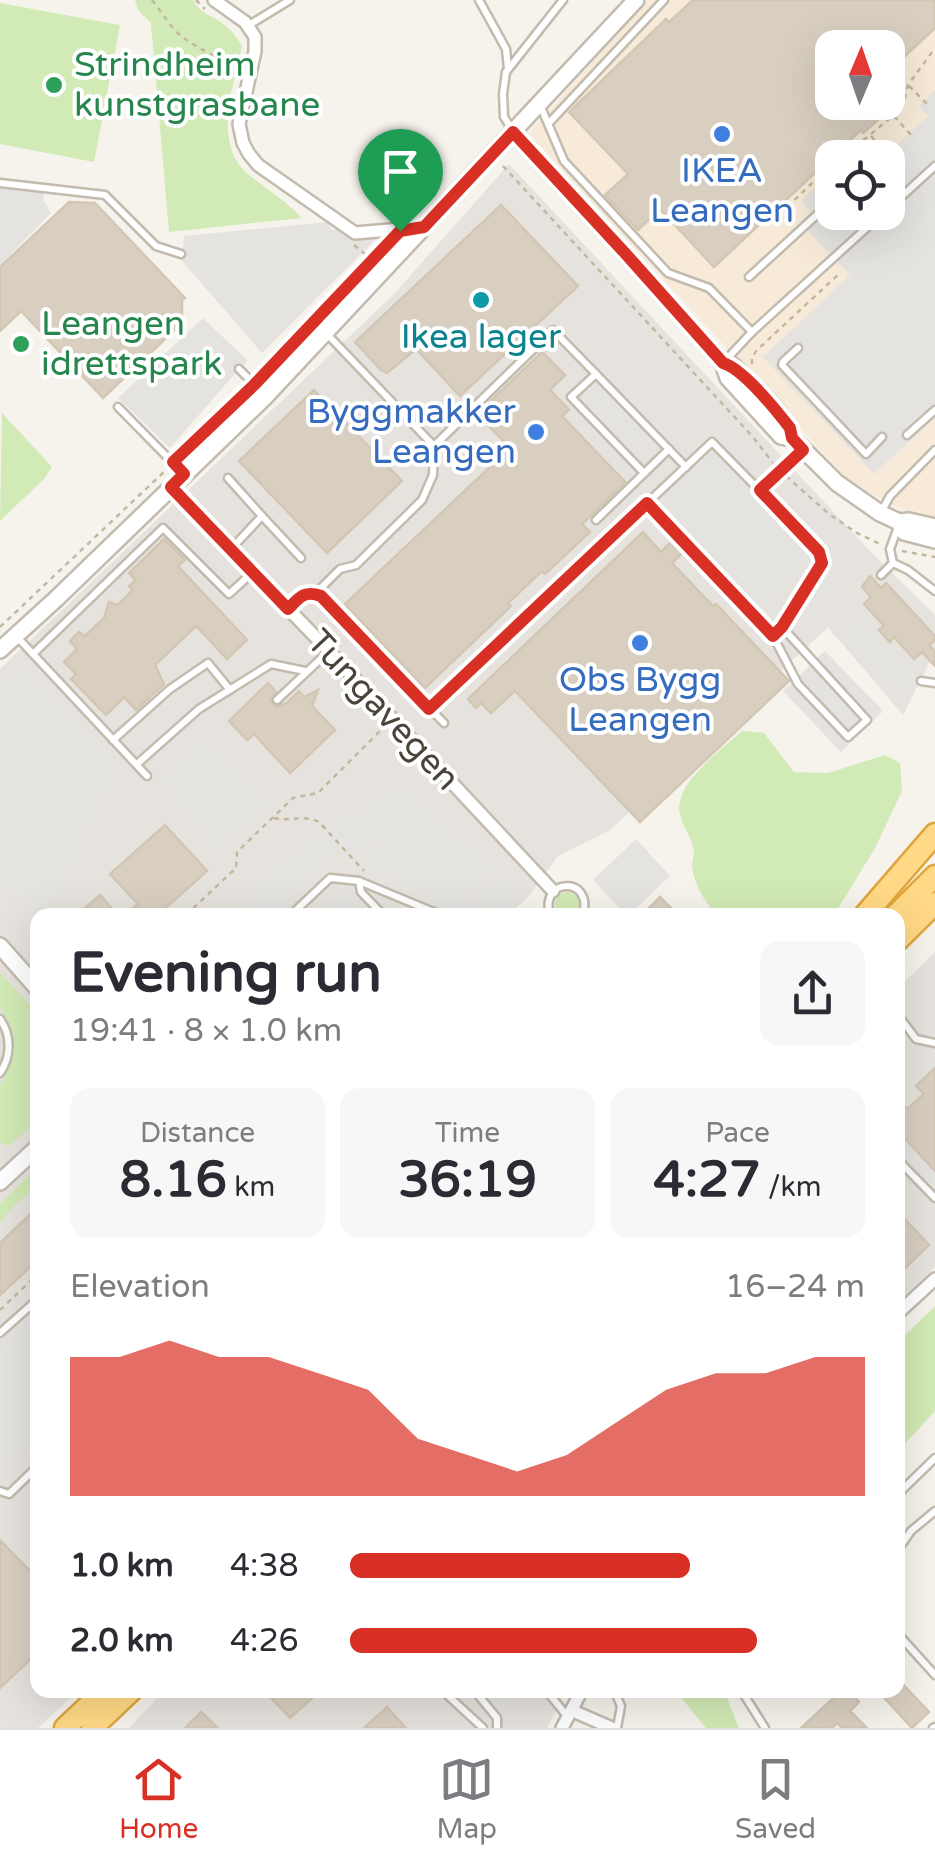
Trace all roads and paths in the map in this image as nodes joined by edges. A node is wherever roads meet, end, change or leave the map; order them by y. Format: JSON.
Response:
{"nodes":[{"id":1,"x":152,"y":0,"type":"edge"},
{"id":2,"x":196,"y":0,"type":"edge"},
{"id":3,"x":290,"y":0,"type":"edge"},
{"id":4,"x":479,"y":0,"type":"edge"},
{"id":5,"x":563,"y":0,"type":"edge"},
{"id":6,"x":636,"y":0,"type":"edge"},
{"id":7,"x":664,"y":0,"type":"edge"},
{"id":8,"x":212,"y":6,"type":"edge"},
{"id":9,"x":248,"y":25,"type":"junction"},
{"id":10,"x":935,"y":48,"type":"edge"},
{"id":11,"x":508,"y":70,"type":"junction"},
{"id":12,"x":250,"y":74,"type":"junction"},
{"id":13,"x":908,"y":84,"type":"junction"},
{"id":14,"x":905,"y":96,"type":"edge"},
{"id":15,"x":540,"y":104,"type":"junction"},
{"id":16,"x":926,"y":104,"type":"dead end"},
{"id":17,"x":888,"y":120,"type":"edge"},
{"id":18,"x":898,"y":120,"type":"edge"},
{"id":19,"x":548,"y":124,"type":"junction"},
{"id":20,"x":513,"y":132,"type":"junction"},
{"id":21,"x":870,"y":135,"type":"junction"},
{"id":22,"x":912,"y":136,"type":"dead end"},
{"id":23,"x":863,"y":140,"type":"edge"},
{"id":24,"x":874,"y":140,"type":"edge"},
{"id":25,"x":498,"y":161,"type":"dead end"},
{"id":26,"x":935,"y":166,"type":"edge"},
{"id":27,"x":815,"y":180,"type":"edge"},
{"id":28,"x":0,"y":183,"type":"edge"},
{"id":29,"x":905,"y":194,"type":"edge"},
{"id":30,"x":815,"y":217,"type":"edge"},
{"id":31,"x":794,"y":222,"type":"dead end"},
{"id":32,"x":424,"y":227,"type":"junction"},
{"id":33,"x":865,"y":230,"type":"edge"},
{"id":34,"x":400,"y":231,"type":"junction"},
{"id":35,"x":348,"y":234,"type":"junction"},
{"id":36,"x":181,"y":254,"type":"dead end"},
{"id":37,"x":372,"y":259,"type":"junction"},
{"id":38,"x":840,"y":272,"type":"dead end"},
{"id":39,"x":749,"y":277,"type":"dead end"},
{"id":40,"x":752,"y":332,"type":"junction"},
{"id":41,"x":326,"y":333,"type":"junction"},
{"id":42,"x":798,"y":348,"type":"dead end"},
{"id":43,"x":723,"y":363,"type":"junction"},
{"id":44,"x":239,"y":369,"type":"dead end"},
{"id":45,"x":752,"y":369,"type":"dead end"},
{"id":46,"x":596,"y":374,"type":"junction"},
{"id":47,"x":260,"y":390,"type":"junction"},
{"id":48,"x":118,"y":407,"type":"dead end"},
{"id":49,"x":935,"y":410,"type":"edge"},
{"id":50,"x":907,"y":435,"type":"dead end"},
{"id":51,"x":882,"y":437,"type":"dead end"},
{"id":52,"x":798,"y":444,"type":"junction"},
{"id":53,"x":434,"y":446,"type":"junction"},
{"id":54,"x":669,"y":449,"type":"junction"},
{"id":55,"x":935,"y":450,"type":"edge"},
{"id":56,"x":686,"y":466,"type":"junction"},
{"id":57,"x":178,"y":468,"type":"junction"},
{"id":58,"x":779,"y":471,"type":"junction"},
{"id":59,"x":644,"y":473,"type":"junction"},
{"id":60,"x":228,"y":478,"type":"dead end"},
{"id":61,"x":171,"y":487,"type":"junction"},
{"id":62,"x":760,"y":490,"type":"junction"},
{"id":63,"x":647,"y":503,"type":"junction"},
{"id":64,"x":880,"y":513,"type":"junction"},
{"id":65,"x":262,"y":516,"type":"junction"},
{"id":66,"x":596,"y":520,"type":"dead end"},
{"id":67,"x":900,"y":522,"type":"junction"},
{"id":68,"x":935,"y":527,"type":"edge"},
{"id":69,"x":935,"y":540,"type":"edge"},
{"id":70,"x":231,"y":549,"type":"junction"},
{"id":71,"x":890,"y":549,"type":"junction"},
{"id":72,"x":935,"y":557,"type":"edge"},
{"id":73,"x":301,"y":558,"type":"dead end"},
{"id":74,"x":893,"y":564,"type":"junction"},
{"id":75,"x":252,"y":572,"type":"junction"},
{"id":76,"x":882,"y":575,"type":"dead end"},
{"id":77,"x":935,"y":591,"type":"edge"},
{"id":78,"x":315,"y":594,"type":"junction"},
{"id":79,"x":288,"y":609,"type":"junction"},
{"id":80,"x":0,"y":627,"type":"edge"},
{"id":81,"x":782,"y":627,"type":"junction"},
{"id":82,"x":16,"y":636,"type":"junction"},
{"id":83,"x":773,"y":636,"type":"junction"},
{"id":84,"x":0,"y":650,"type":"edge"},
{"id":85,"x":329,"y":651,"type":"junction"},
{"id":86,"x":34,"y":654,"type":"junction"},
{"id":87,"x":306,"y":671,"type":"junction"},
{"id":88,"x":921,"y":681,"type":"dead end"},
{"id":89,"x":935,"y":683,"type":"edge"},
{"id":90,"x":230,"y":690,"type":"junction"},
{"id":91,"x":277,"y":700,"type":"dead end"},
{"id":92,"x":429,"y":709,"type":"junction"},
{"id":93,"x":392,"y":720,"type":"junction"},
{"id":94,"x":444,"y":723,"type":"dead end"},
{"id":95,"x":114,"y":740,"type":"junction"},
{"id":96,"x":137,"y":764,"type":"junction"},
{"id":97,"x":147,"y":776,"type":"dead end"},
{"id":98,"x":273,"y":817,"type":"junction"},
{"id":99,"x":935,"y":834,"type":"edge"},
{"id":100,"x":364,"y":871,"type":"dead end"},
{"id":101,"x":935,"y":876,"type":"edge"},
{"id":102,"x":359,"y":881,"type":"junction"},
{"id":103,"x":553,"y":892,"type":"junction"},
{"id":104,"x":935,"y":904,"type":"edge"},
{"id":105,"x":193,"y":908,"type":"edge"},
{"id":106,"x":298,"y":908,"type":"edge"},
{"id":107,"x":376,"y":908,"type":"edge"},
{"id":108,"x":423,"y":908,"type":"edge"},
{"id":109,"x":549,"y":908,"type":"edge"},
{"id":110,"x":585,"y":908,"type":"edge"},
{"id":111,"x":871,"y":908,"type":"edge"},
{"id":112,"x":903,"y":908,"type":"edge"},
{"id":113,"x":905,"y":933,"type":"edge"},
{"id":114,"x":0,"y":946,"type":"edge"},
{"id":115,"x":30,"y":980,"type":"edge"},
{"id":116,"x":0,"y":1019,"type":"edge"},
{"id":117,"x":905,"y":1024,"type":"edge"},
{"id":118,"x":935,"y":1042,"type":"edge"},
{"id":119,"x":0,"y":1074,"type":"edge"},
{"id":120,"x":30,"y":1153,"type":"edge"},
{"id":121,"x":905,"y":1167,"type":"edge"},
{"id":122,"x":3,"y":1174,"type":"edge"},
{"id":123,"x":935,"y":1198,"type":"edge"},
{"id":124,"x":935,"y":1278,"type":"edge"},
{"id":125,"x":30,"y":1282,"type":"edge"},
{"id":126,"x":905,"y":1306,"type":"edge"},
{"id":127,"x":30,"y":1307,"type":"edge"},
{"id":128,"x":0,"y":1310,"type":"edge"},
{"id":129,"x":0,"y":1332,"type":"edge"},
{"id":130,"x":935,"y":1458,"type":"edge"},
{"id":131,"x":30,"y":1474,"type":"edge"},
{"id":132,"x":905,"y":1487,"type":"edge"},
{"id":133,"x":0,"y":1491,"type":"edge"},
{"id":134,"x":935,"y":1511,"type":"edge"},
{"id":135,"x":905,"y":1540,"type":"edge"},
{"id":136,"x":905,"y":1642,"type":"edge"},
{"id":137,"x":935,"y":1674,"type":"edge"},
{"id":138,"x":96,"y":1698,"type":"edge"},
{"id":139,"x":124,"y":1698,"type":"edge"},
{"id":140,"x":451,"y":1698,"type":"edge"},
{"id":141,"x":481,"y":1698,"type":"edge"},
{"id":142,"x":552,"y":1698,"type":"edge"},
{"id":143,"x":617,"y":1698,"type":"edge"},
{"id":144,"x":746,"y":1698,"type":"edge"},
{"id":145,"x":568,"y":1719,"type":"edge"},
{"id":146,"x":64,"y":1728,"type":"edge"},
{"id":147,"x":92,"y":1728,"type":"edge"},
{"id":148,"x":483,"y":1728,"type":"edge"},
{"id":149,"x":498,"y":1728,"type":"edge"},
{"id":150,"x":614,"y":1728,"type":"edge"},
{"id":151,"x":765,"y":1728,"type":"edge"}],
"edges":[{"from":1,"to":12,"type":"path"},
{"from":2,"to":8,"type":"path"},
{"from":3,"to":9,"type":"lane"},
{"from":4,"to":11,"type":"lane"},
{"from":5,"to":11,"type":"lane"},
{"from":6,"to":15,"type":"street"},
{"from":7,"to":19,"type":"lane"},
{"from":8,"to":9,"type":"street"},
{"from":9,"to":12,"type":"street"},
{"from":10,"to":13,"type":"path"},
{"from":11,"to":20,"type":"lane"},
{"from":12,"to":35,"type":"street"},
{"from":13,"to":14,"type":"path"},
{"from":13,"to":16,"type":"path"},
{"from":15,"to":19,"type":"lane"},
{"from":15,"to":20,"type":"street"},
{"from":17,"to":21,"type":"path"},
{"from":18,"to":22,"type":"path"},
{"from":19,"to":40,"type":"lane"},
{"from":20,"to":32,"type":"street"},
{"from":20,"to":43,"type":"street"},
{"from":21,"to":23,"type":"path"},
{"from":21,"to":24,"type":"path"},
{"from":25,"to":58,"type":"path"},
{"from":26,"to":29,"type":"lane"},
{"from":27,"to":31,"type":"path"},
{"from":28,"to":36,"type":"lane"},
{"from":30,"to":39,"type":"lane"},
{"from":32,"to":34,"type":"street"},
{"from":32,"to":41,"type":"street"},
{"from":33,"to":40,"type":"lane"},
{"from":34,"to":35,"type":"street"},
{"from":34,"to":37,"type":"path"},
{"from":35,"to":37,"type":"path"},
{"from":37,"to":47,"type":"path"},
{"from":38,"to":45,"type":"path"},
{"from":40,"to":43,"type":"lane"},
{"from":41,"to":47,"type":"street"},
{"from":41,"to":53,"type":"lane"},
{"from":42,"to":51,"type":"lane"},
{"from":43,"to":52,"type":"street"},
{"from":44,"to":47,"type":"lane"},
{"from":46,"to":53,"type":"lane"},
{"from":46,"to":54,"type":"lane"},
{"from":46,"to":59,"type":"lane"},
{"from":47,"to":57,"type":"street"},
{"from":47,"to":57,"type":"path"},
{"from":48,"to":57,"type":"lane"},
{"from":49,"to":50,"type":"lane"},
{"from":52,"to":58,"type":"lane"},
{"from":52,"to":64,"type":"street"},
{"from":53,"to":78,"type":"lane"},
{"from":54,"to":56,"type":"lane"},
{"from":54,"to":59,"type":"lane"},
{"from":55,"to":64,"type":"lane"},
{"from":56,"to":62,"type":"lane"},
{"from":56,"to":63,"type":"lane"},
{"from":57,"to":61,"type":"street"},
{"from":57,"to":80,"type":"path"},
{"from":58,"to":62,"type":"lane"},
{"from":58,"to":71,"type":"path"},
{"from":59,"to":66,"type":"lane"},
{"from":60,"to":65,"type":"lane"},
{"from":61,"to":70,"type":"street","name":"Tungavegen"},
{"from":61,"to":82,"type":"street"},
{"from":62,"to":81,"type":"lane"},
{"from":63,"to":83,"type":"lane"},
{"from":63,"to":92,"type":"lane"},
{"from":64,"to":67,"type":"street"},
{"from":65,"to":70,"type":"lane"},
{"from":65,"to":73,"type":"lane"},
{"from":67,"to":68,"type":"street"},
{"from":67,"to":69,"type":"street"},
{"from":67,"to":71,"type":"lane"},
{"from":70,"to":75,"type":"street","name":"Tungavegen"},
{"from":71,"to":72,"type":"path"},
{"from":71,"to":74,"type":"lane"},
{"from":74,"to":76,"type":"lane"},
{"from":74,"to":77,"type":"lane"},
{"from":75,"to":79,"type":"street","name":"Tungavegen"},
{"from":75,"to":86,"type":"lane"},
{"from":78,"to":79,"type":"lane"},
{"from":78,"to":92,"type":"lane"},
{"from":79,"to":85,"type":"street","name":"Tungavegen"},
{"from":81,"to":83,"type":"lane"},
{"from":81,"to":83,"type":"lane"},
{"from":82,"to":84,"type":"street"},
{"from":82,"to":86,"type":"lane"},
{"from":85,"to":87,"type":"lane"},
{"from":85,"to":93,"type":"street","name":"Tungavegen"},
{"from":86,"to":95,"type":"lane"},
{"from":87,"to":90,"type":"lane"},
{"from":87,"to":91,"type":"lane"},
{"from":88,"to":89,"type":"lane"},
{"from":90,"to":95,"type":"lane"},
{"from":90,"to":96,"type":"lane"},
{"from":92,"to":94,"type":"lane"},
{"from":93,"to":98,"type":"path"},
{"from":93,"to":103,"type":"street","name":"Tungavegen"},
{"from":95,"to":96,"type":"lane"},
{"from":96,"to":97,"type":"lane"},
{"from":98,"to":100,"type":"path"},
{"from":98,"to":105,"type":"path"},
{"from":99,"to":111,"type":"highway"},
{"from":101,"to":112,"type":"highway"},
{"from":102,"to":106,"type":"lane"},
{"from":102,"to":107,"type":"lane"},
{"from":102,"to":108,"type":"lane"},
{"from":103,"to":109,"type":"lane"},
{"from":103,"to":110,"type":"lane"},
{"from":104,"to":113,"type":"highway"},
{"from":114,"to":115,"type":"street"},
{"from":116,"to":119,"type":"lane"},
{"from":117,"to":118,"type":"lane"},
{"from":120,"to":122,"type":"street"},
{"from":121,"to":123,"type":"lane"},
{"from":124,"to":126,"type":"street"},
{"from":125,"to":128,"type":"path"},
{"from":127,"to":129,"type":"lane"},
{"from":130,"to":132,"type":"lane"},
{"from":131,"to":133,"type":"lane"},
{"from":134,"to":135,"type":"lane"},
{"from":136,"to":137,"type":"lane"},
{"from":138,"to":146,"type":"highway"},
{"from":139,"to":147,"type":"highway"},
{"from":140,"to":148,"type":"lane"},
{"from":141,"to":149,"type":"lane"},
{"from":142,"to":145,"type":"lane"},
{"from":143,"to":150,"type":"lane"},
{"from":144,"to":151,"type":"lane"},
{"from":145,"to":150,"type":"street"}]}
